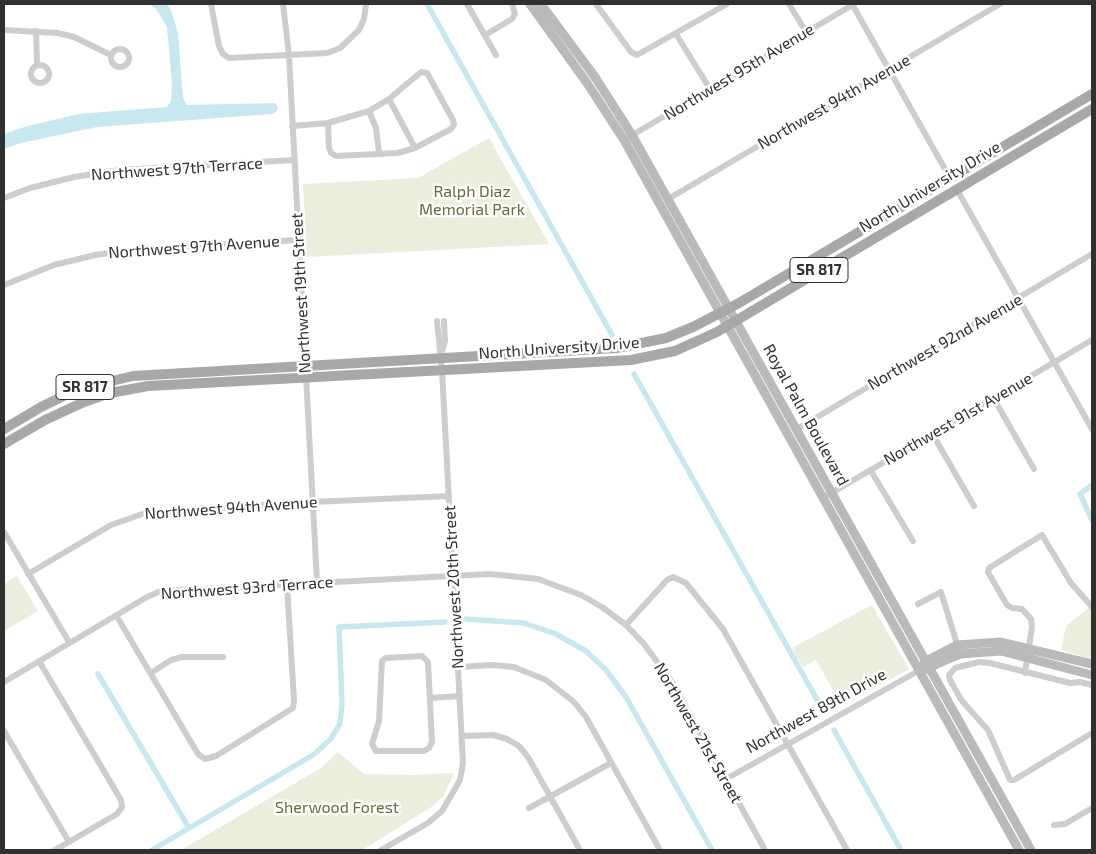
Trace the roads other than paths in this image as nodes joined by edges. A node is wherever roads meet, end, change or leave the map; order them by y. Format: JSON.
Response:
{"nodes":[{"id":1,"x":210,"y":4,"type":"edge"},
{"id":2,"x":283,"y":4,"type":"edge"},
{"id":3,"x":366,"y":4,"type":"edge"},
{"id":4,"x":467,"y":4,"type":"edge"},
{"id":5,"x":512,"y":4,"type":"edge"},
{"id":6,"x":530,"y":4,"type":"edge"},
{"id":7,"x":541,"y":4,"type":"edge"},
{"id":8,"x":598,"y":4,"type":"edge"},
{"id":9,"x":727,"y":4,"type":"edge"},
{"id":10,"x":789,"y":4,"type":"edge"},
{"id":11,"x":853,"y":4,"type":"edge"},
{"id":12,"x":1000,"y":4,"type":"edge"},
{"id":13,"x":4,"y":30,"type":"edge"},
{"id":14,"x":36,"y":31,"type":"junction"},
{"id":15,"x":806,"y":32,"type":"junction"},
{"id":16,"x":676,"y":34,"type":"junction"},
{"id":17,"x":485,"y":35,"type":"junction"},
{"id":18,"x":111,"y":55,"type":"dead end"},
{"id":19,"x":289,"y":55,"type":"junction"},
{"id":20,"x":496,"y":55,"type":"dead end"},
{"id":21,"x":37,"y":64,"type":"dead end"},
{"id":22,"x":890,"y":70,"type":"junction"},
{"id":23,"x":710,"y":89,"type":"junction"},
{"id":24,"x":1092,"y":94,"type":"edge"},
{"id":25,"x":389,"y":99,"type":"junction"},
{"id":26,"x":1092,"y":109,"type":"edge"},
{"id":27,"x":369,"y":111,"type":"junction"},
{"id":28,"x":328,"y":123,"type":"junction"},
{"id":29,"x":292,"y":126,"type":"junction"},
{"id":30,"x":628,"y":137,"type":"junction"},
{"id":31,"x":415,"y":148,"type":"junction"},
{"id":32,"x":379,"y":154,"type":"junction"},
{"id":33,"x":294,"y":160,"type":"junction"},
{"id":34,"x":979,"y":161,"type":"junction"},
{"id":35,"x":950,"y":178,"type":"junction"},
{"id":36,"x":956,"y":188,"type":"junction"},
{"id":37,"x":4,"y":198,"type":"edge"},
{"id":38,"x":668,"y":199,"type":"junction"},
{"id":39,"x":932,"y":203,"type":"junction"},
{"id":40,"x":664,"y":213,"type":"junction"},
{"id":41,"x":683,"y":225,"type":"junction"},
{"id":42,"x":298,"y":240,"type":"junction"},
{"id":43,"x":1092,"y":254,"type":"edge"},
{"id":44,"x":4,"y":286,"type":"edge"},
{"id":45,"x":1017,"y":299,"type":"junction"},
{"id":46,"x":730,"y":308,"type":"junction"},
{"id":47,"x":720,"y":314,"type":"junction"},
{"id":48,"x":736,"y":320,"type":"junction"},
{"id":49,"x":440,"y":321,"type":"dead end"},
{"id":50,"x":727,"y":326,"type":"junction"},
{"id":51,"x":1092,"y":340,"type":"edge"},
{"id":52,"x":558,"y":351,"type":"junction"},
{"id":53,"x":440,"y":358,"type":"junction"},
{"id":54,"x":1054,"y":363,"type":"junction"},
{"id":55,"x":306,"y":365,"type":"junction"},
{"id":56,"x":534,"y":366,"type":"junction"},
{"id":57,"x":442,"y":370,"type":"junction"},
{"id":58,"x":165,"y":374,"type":"junction"},
{"id":59,"x":133,"y":376,"type":"junction"},
{"id":60,"x":306,"y":376,"type":"junction"},
{"id":61,"x":134,"y":388,"type":"junction"},
{"id":62,"x":110,"y":393,"type":"junction"},
{"id":63,"x":994,"y":400,"type":"junction"},
{"id":64,"x":4,"y":429,"type":"edge"},
{"id":65,"x":797,"y":429,"type":"junction"},
{"id":66,"x":1092,"y":429,"type":"edge"},
{"id":67,"x":933,"y":435,"type":"junction"},
{"id":68,"x":4,"y":444,"type":"edge"},
{"id":69,"x":1034,"y":470,"type":"dead end"},
{"id":70,"x":871,"y":471,"type":"junction"},
{"id":71,"x":832,"y":492,"type":"junction"},
{"id":72,"x":449,"y":496,"type":"junction"},
{"id":73,"x":823,"y":497,"type":"junction"},
{"id":74,"x":312,"y":502,"type":"junction"},
{"id":75,"x":974,"y":506,"type":"dead end"},
{"id":76,"x":4,"y":532,"type":"edge"},
{"id":77,"x":913,"y":541,"type":"dead end"},
{"id":78,"x":28,"y":574,"type":"junction"},
{"id":79,"x":453,"y":575,"type":"junction"},
{"id":80,"x":317,"y":582,"type":"junction"},
{"id":81,"x":288,"y":585,"type":"junction"},
{"id":82,"x":918,"y":604,"type":"dead end"},
{"id":83,"x":1092,"y":607,"type":"edge"},
{"id":84,"x":116,"y":615,"type":"junction"},
{"id":85,"x":626,"y":625,"type":"junction"},
{"id":86,"x":69,"y":642,"type":"junction"},
{"id":87,"x":959,"y":650,"type":"junction"},
{"id":88,"x":1027,"y":652,"type":"junction"},
{"id":89,"x":223,"y":657,"type":"dead end"},
{"id":90,"x":38,"y":661,"type":"junction"},
{"id":91,"x":928,"y":664,"type":"junction"},
{"id":92,"x":1092,"y":664,"type":"edge"},
{"id":93,"x":458,"y":667,"type":"junction"},
{"id":94,"x":920,"y":670,"type":"junction"},
{"id":95,"x":151,"y":672,"type":"junction"},
{"id":96,"x":1025,"y":674,"type":"junction"},
{"id":97,"x":1092,"y":675,"type":"edge"},
{"id":98,"x":4,"y":682,"type":"edge"},
{"id":99,"x":1092,"y":685,"type":"edge"},
{"id":100,"x":460,"y":696,"type":"junction"},
{"id":101,"x":430,"y":698,"type":"junction"},
{"id":102,"x":4,"y":731,"type":"edge"},
{"id":103,"x":1092,"y":733,"type":"edge"},
{"id":104,"x":462,"y":736,"type":"junction"},
{"id":105,"x":788,"y":744,"type":"junction"},
{"id":106,"x":611,"y":762,"type":"junction"},
{"id":107,"x":726,"y":779,"type":"junction"},
{"id":108,"x":550,"y":796,"type":"junction"},
{"id":109,"x":530,"y":808,"type":"dead end"},
{"id":110,"x":1092,"y":808,"type":"edge"},
{"id":111,"x":1054,"y":825,"type":"dead end"},
{"id":112,"x":69,"y":842,"type":"junction"},
{"id":113,"x":55,"y":850,"type":"edge"},
{"id":114,"x":381,"y":850,"type":"edge"},
{"id":115,"x":580,"y":850,"type":"edge"},
{"id":116,"x":660,"y":850,"type":"edge"},
{"id":117,"x":765,"y":850,"type":"edge"},
{"id":118,"x":847,"y":850,"type":"edge"},
{"id":119,"x":1019,"y":850,"type":"edge"},
{"id":120,"x":1031,"y":850,"type":"edge"}],
"edges":[{"from":1,"to":19,"type":"street"},
{"from":2,"to":19,"type":"street","name":"Northwest 19th Street"},
{"from":3,"to":19,"type":"street"},
{"from":4,"to":17,"type":"street"},
{"from":5,"to":17,"type":"street"},
{"from":6,"to":30,"type":"main road","name":"Royal Palm Boulevard"},
{"from":7,"to":30,"type":"main road","name":"Royal Palm Boulevard"},
{"from":8,"to":16,"type":"street"},
{"from":9,"to":16,"type":"street"},
{"from":10,"to":15,"type":"street"},
{"from":11,"to":15,"type":"street","name":"Northwest 95th Avenue"},
{"from":11,"to":22,"type":"street"},
{"from":12,"to":22,"type":"street","name":"Northwest 94th Avenue"},
{"from":13,"to":14,"type":"street"},
{"from":14,"to":18,"type":"street"},
{"from":14,"to":21,"type":"street"},
{"from":15,"to":23,"type":"street","name":"Northwest 95th Avenue"},
{"from":16,"to":23,"type":"street"},
{"from":17,"to":20,"type":"street"},
{"from":19,"to":29,"type":"street","name":"Northwest 19th Street"},
{"from":22,"to":35,"type":"street"},
{"from":22,"to":38,"type":"street","name":"Northwest 94th Avenue"},
{"from":23,"to":30,"type":"street","name":"Northwest 95th Avenue"},
{"from":24,"to":34,"type":"main road","name":"North University Drive","number":"SR 817"},
{"from":25,"to":27,"type":"street"},
{"from":25,"to":31,"type":"street"},
{"from":25,"to":31,"type":"street"},
{"from":26,"to":36,"type":"main road","name":"North University Drive","number":"SR 817"},
{"from":27,"to":28,"type":"street"},
{"from":27,"to":32,"type":"street"},
{"from":28,"to":29,"type":"street"},
{"from":28,"to":32,"type":"street"},
{"from":29,"to":33,"type":"street","name":"Northwest 19th Street"},
{"from":30,"to":38,"type":"main road","name":"Royal Palm Boulevard"},
{"from":30,"to":40,"type":"main road","name":"Royal Palm Boulevard"},
{"from":31,"to":32,"type":"street"},
{"from":33,"to":37,"type":"street","name":"Northwest 97th Terrace"},
{"from":33,"to":42,"type":"street","name":"Northwest 19th Street"},
{"from":34,"to":35,"type":"main road","name":"North University Drive","number":"SR 817"},
{"from":34,"to":36,"type":"main road"},
{"from":35,"to":39,"type":"main road"},
{"from":35,"to":46,"type":"main road","name":"North University Drive","number":"SR 817"},
{"from":36,"to":39,"type":"main road","name":"North University Drive","number":"SR 817"},
{"from":36,"to":45,"type":"street"},
{"from":38,"to":41,"type":"main road","name":"Royal Palm Boulevard"},
{"from":39,"to":48,"type":"main road","name":"North University Drive","number":"SR 817"},
{"from":40,"to":41,"type":"main road"},
{"from":40,"to":47,"type":"main road","name":"Royal Palm Boulevard"},
{"from":41,"to":46,"type":"main road","name":"Royal Palm Boulevard"},
{"from":42,"to":44,"type":"street","name":"Northwest 97th Avenue"},
{"from":42,"to":55,"type":"street","name":"Northwest 19th Street"},
{"from":43,"to":45,"type":"street","name":"Northwest 92nd Avenue"},
{"from":45,"to":54,"type":"street"},
{"from":45,"to":65,"type":"street","name":"Northwest 92nd Avenue"},
{"from":46,"to":47,"type":"main road","name":"North University Drive","number":"SR 817"},
{"from":46,"to":48,"type":"main road","name":"Royal Palm Boulevard"},
{"from":47,"to":50,"type":"main road","name":"Royal Palm Boulevard"},
{"from":47,"to":52,"type":"main road","name":"North University Drive","number":"SR 817"},
{"from":48,"to":50,"type":"main road","name":"North University Drive","number":"SR 817"},
{"from":48,"to":65,"type":"main road","name":"Royal Palm Boulevard"},
{"from":49,"to":53,"type":"street","name":"Northwest 20th Street"},
{"from":50,"to":56,"type":"main road","name":"North University Drive","number":"SR 817"},
{"from":50,"to":73,"type":"main road","name":"Royal Palm Boulevard"},
{"from":51,"to":54,"type":"street","name":"Northwest 91st Avenue"},
{"from":52,"to":53,"type":"main road","name":"North University Drive","number":"SR 817"},
{"from":52,"to":56,"type":"main road"},
{"from":53,"to":55,"type":"main road","name":"North University Drive","number":"SR 817"},
{"from":53,"to":57,"type":"street","name":"Northwest 20th Street"},
{"from":54,"to":63,"type":"street","name":"Northwest 91st Avenue"},
{"from":54,"to":66,"type":"street"},
{"from":55,"to":58,"type":"main road","name":"North University Drive","number":"SR 817"},
{"from":55,"to":60,"type":"street","name":"Northwest 19th Street"},
{"from":56,"to":57,"type":"main road","name":"North University Drive","number":"SR 817"},
{"from":57,"to":60,"type":"main road","name":"North University Drive","number":"SR 817"},
{"from":57,"to":72,"type":"street","name":"Northwest 20th Street"},
{"from":58,"to":59,"type":"main road","name":"North University Drive","number":"SR 817"},
{"from":58,"to":61,"type":"main road"},
{"from":59,"to":62,"type":"main road"},
{"from":59,"to":64,"type":"main road","name":"North University Drive","number":"SR 817"},
{"from":60,"to":61,"type":"main road","name":"North University Drive","number":"SR 817"},
{"from":60,"to":74,"type":"street","name":"Northwest 19th Street"},
{"from":61,"to":62,"type":"main road","name":"North University Drive","number":"SR 817"},
{"from":62,"to":68,"type":"main road","name":"North University Drive","number":"SR 817"},
{"from":63,"to":67,"type":"street","name":"Northwest 91st Avenue"},
{"from":63,"to":69,"type":"street"},
{"from":65,"to":71,"type":"main road","name":"Royal Palm Boulevard"},
{"from":67,"to":70,"type":"street","name":"Northwest 91st Avenue"},
{"from":67,"to":75,"type":"street"},
{"from":70,"to":71,"type":"street","name":"Northwest 91st Avenue"},
{"from":70,"to":77,"type":"street"},
{"from":71,"to":73,"type":"street","name":"Northwest 91st Avenue"},
{"from":71,"to":91,"type":"main road","name":"Royal Palm Boulevard"},
{"from":72,"to":74,"type":"street","name":"Northwest 94th Avenue"},
{"from":72,"to":79,"type":"street","name":"Northwest 20th Street"},
{"from":73,"to":94,"type":"main road","name":"Royal Palm Boulevard"},
{"from":74,"to":78,"type":"street","name":"Northwest 94th Avenue"},
{"from":74,"to":80,"type":"street","name":"Northwest 19th Street"},
{"from":76,"to":78,"type":"street"},
{"from":78,"to":86,"type":"street"},
{"from":79,"to":80,"type":"street","name":"Northwest 93rd Terrace"},
{"from":79,"to":85,"type":"street","name":"Northwest 21st Street"},
{"from":79,"to":93,"type":"street","name":"Northwest 20th Street"},
{"from":80,"to":81,"type":"street","name":"Northwest 93rd Terrace"},
{"from":81,"to":84,"type":"street","name":"Northwest 93rd Terrace"},
{"from":81,"to":95,"type":"street"},
{"from":82,"to":87,"type":"street"},
{"from":83,"to":88,"type":"street"},
{"from":84,"to":86,"type":"street","name":"Northwest 93rd Terrace"},
{"from":84,"to":95,"type":"street"},
{"from":85,"to":105,"type":"street"},
{"from":85,"to":107,"type":"street","name":"Northwest 21st Street"},
{"from":86,"to":90,"type":"street","name":"Northwest 93rd Terrace"},
{"from":87,"to":88,"type":"main road"},
{"from":87,"to":91,"type":"main road"},
{"from":88,"to":92,"type":"main road"},
{"from":88,"to":96,"type":"street"},
{"from":88,"to":97,"type":"main road"},
{"from":89,"to":95,"type":"street"},
{"from":90,"to":98,"type":"street","name":"Northwest 93rd Terrace"},
{"from":90,"to":112,"type":"street"},
{"from":91,"to":94,"type":"main road","name":"Northwest 89th Drive"},
{"from":91,"to":120,"type":"main road","name":"Royal Palm Boulevard"},
{"from":93,"to":100,"type":"street","name":"Northwest 20th Street"},
{"from":93,"to":106,"type":"street"},
{"from":94,"to":105,"type":"street","name":"Northwest 89th Drive"},
{"from":94,"to":119,"type":"main road","name":"Royal Palm Boulevard"},
{"from":96,"to":99,"type":"street"},
{"from":96,"to":103,"type":"street"},
{"from":100,"to":101,"type":"street"},
{"from":100,"to":104,"type":"street","name":"Northwest 20th Street"},
{"from":101,"to":101,"type":"street"},
{"from":102,"to":112,"type":"street"},
{"from":104,"to":108,"type":"street"},
{"from":104,"to":114,"type":"street","name":"Northwest 20th Street"},
{"from":105,"to":107,"type":"street","name":"Northwest 89th Drive"},
{"from":105,"to":118,"type":"street"},
{"from":106,"to":108,"type":"street"},
{"from":106,"to":116,"type":"street"},
{"from":107,"to":117,"type":"street","name":"Northwest 21st Street"},
{"from":108,"to":109,"type":"street"},
{"from":108,"to":115,"type":"street"},
{"from":110,"to":111,"type":"street"},
{"from":112,"to":113,"type":"street"}]}
